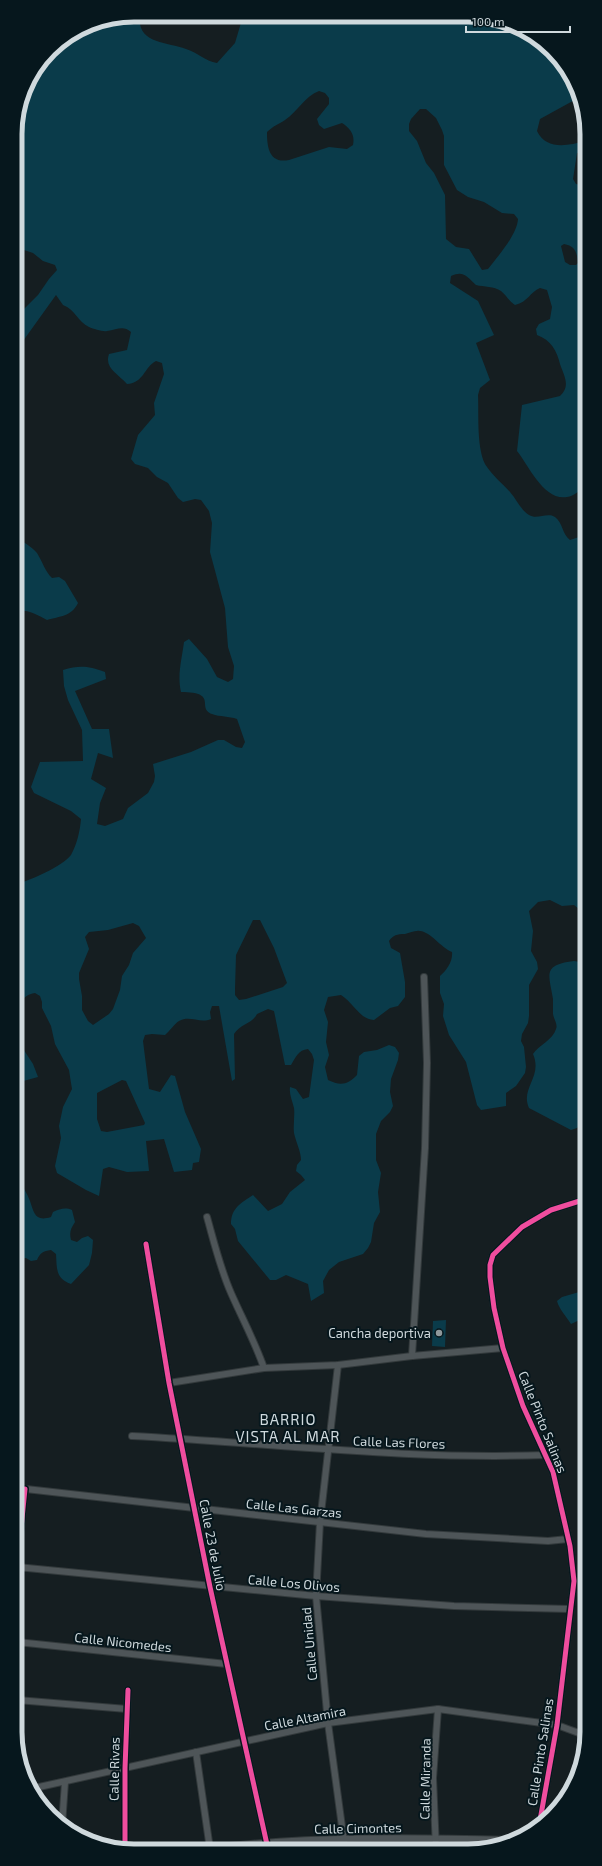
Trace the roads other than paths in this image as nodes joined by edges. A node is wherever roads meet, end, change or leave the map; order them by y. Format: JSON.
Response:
{"nodes":[{"id":1,"x":424,"y":977,"type":"dead end"},
{"id":2,"x":580,"y":1201,"type":"edge"},
{"id":3,"x":207,"y":1217,"type":"dead end"},
{"id":4,"x":146,"y":1244,"type":"dead end"},
{"id":5,"x":503,"y":1348,"type":"junction"},
{"id":6,"x":412,"y":1356,"type":"junction"},
{"id":7,"x":338,"y":1365,"type":"junction"},
{"id":8,"x":264,"y":1368,"type":"junction"},
{"id":9,"x":169,"y":1383,"type":"junction"},
{"id":10,"x":132,"y":1436,"type":"dead end"},
{"id":11,"x":181,"y":1438,"type":"junction"},
{"id":12,"x":328,"y":1450,"type":"junction"},
{"id":13,"x":546,"y":1455,"type":"junction"},
{"id":14,"x":22,"y":1489,"type":"edge"},
{"id":15,"x":25,"y":1489,"type":"junction"},
{"id":16,"x":194,"y":1508,"type":"junction"},
{"id":17,"x":22,"y":1518,"type":"edge"},
{"id":18,"x":320,"y":1522,"type":"junction"},
{"id":19,"x":568,"y":1539,"type":"junction"},
{"id":20,"x":22,"y":1568,"type":"edge"},
{"id":21,"x":210,"y":1587,"type":"junction"},
{"id":22,"x":316,"y":1596,"type":"junction"},
{"id":23,"x":570,"y":1609,"type":"junction"},
{"id":24,"x":22,"y":1643,"type":"edge"},
{"id":25,"x":227,"y":1664,"type":"junction"},
{"id":26,"x":128,"y":1690,"type":"dead end"},
{"id":27,"x":22,"y":1700,"type":"edge"},
{"id":28,"x":127,"y":1709,"type":"junction"},
{"id":29,"x":438,"y":1709,"type":"junction"},
{"id":30,"x":328,"y":1723,"type":"junction"},
{"id":31,"x":557,"y":1725,"type":"junction"},
{"id":32,"x":580,"y":1733,"type":"edge"},
{"id":33,"x":244,"y":1742,"type":"junction"},
{"id":34,"x":196,"y":1752,"type":"junction"},
{"id":35,"x":125,"y":1768,"type":"junction"},
{"id":36,"x":65,"y":1782,"type":"junction"},
{"id":37,"x":37,"y":1788,"type":"edge"},
{"id":38,"x":541,"y":1817,"type":"edge"},
{"id":39,"x":63,"y":1818,"type":"edge"},
{"id":40,"x":435,"y":1838,"type":"junction"},
{"id":41,"x":344,"y":1839,"type":"junction"},
{"id":42,"x":498,"y":1840,"type":"edge"},
{"id":43,"x":125,"y":1843,"type":"edge"},
{"id":44,"x":206,"y":1844,"type":"edge"},
{"id":45,"x":267,"y":1844,"type":"edge"},
{"id":46,"x":289,"y":1844,"type":"edge"},
{"id":47,"x":344,"y":1844,"type":"edge"},
{"id":48,"x":436,"y":1844,"type":"edge"}],
"edges":[{"from":1,"to":6,"type":"street"},
{"from":2,"to":5,"type":"street","name":"Calle Pinto Salinas"},
{"from":3,"to":8,"type":"street"},
{"from":4,"to":9,"type":"street","name":"Calle 23 de Julio"},
{"from":5,"to":6,"type":"street"},
{"from":5,"to":13,"type":"street","name":"Calle Pinto Salinas"},
{"from":6,"to":7,"type":"street"},
{"from":7,"to":8,"type":"street"},
{"from":7,"to":12,"type":"street","name":"Calle Unidad"},
{"from":8,"to":9,"type":"street"},
{"from":9,"to":11,"type":"street","name":"Calle 23 de Julio"},
{"from":10,"to":11,"type":"street","name":"Calle Las Flores"},
{"from":11,"to":12,"type":"street","name":"Calle Las Flores"},
{"from":11,"to":16,"type":"street","name":"Calle 23 de Julio"},
{"from":12,"to":13,"type":"street","name":"Calle Las Flores"},
{"from":12,"to":18,"type":"street","name":"Calle Unidad"},
{"from":13,"to":19,"type":"street","name":"Calle Pinto Salinas"},
{"from":14,"to":15,"type":"street","name":"Calle Las Garzas"},
{"from":15,"to":16,"type":"street","name":"Calle Las Garzas"},
{"from":15,"to":17,"type":"street"},
{"from":16,"to":18,"type":"street","name":"Calle Las Garzas"},
{"from":16,"to":21,"type":"street","name":"Calle 23 de Julio"},
{"from":18,"to":19,"type":"street","name":"Calle Las Garzas"},
{"from":18,"to":22,"type":"street","name":"Calle Unidad"},
{"from":19,"to":23,"type":"street","name":"Calle Pinto Salinas"},
{"from":20,"to":21,"type":"street","name":"Calle Los Olivos"},
{"from":21,"to":22,"type":"street","name":"Calle Los Olivos"},
{"from":21,"to":25,"type":"street","name":"Calle 23 de Julio"},
{"from":22,"to":23,"type":"street","name":"Calle Los Olivos"},
{"from":22,"to":30,"type":"street","name":"Calle Unidad"},
{"from":23,"to":31,"type":"street","name":"Calle Pinto Salinas"},
{"from":24,"to":25,"type":"street","name":"Calle Nicomedes"},
{"from":25,"to":33,"type":"street","name":"Calle 23 de Julio"},
{"from":26,"to":28,"type":"street","name":"Calle Rivas"},
{"from":27,"to":28,"type":"street"},
{"from":28,"to":35,"type":"street","name":"Calle Rivas"},
{"from":29,"to":30,"type":"street","name":"Calle Altamira"},
{"from":29,"to":31,"type":"street","name":"Calle Altamira"},
{"from":29,"to":40,"type":"street","name":"Calle Miranda"},
{"from":30,"to":33,"type":"street","name":"Calle Altamira"},
{"from":30,"to":41,"type":"street","name":"Calle Unidad"},
{"from":31,"to":32,"type":"street","name":"Calle Altamira"},
{"from":31,"to":38,"type":"street","name":"Calle Pinto Salinas"},
{"from":33,"to":34,"type":"street","name":"Calle Altamira"},
{"from":33,"to":45,"type":"street","name":"Calle 23 de Julio"},
{"from":34,"to":35,"type":"street","name":"Calle Altamira"},
{"from":34,"to":44,"type":"street"},
{"from":35,"to":36,"type":"street","name":"Calle Altamira"},
{"from":35,"to":43,"type":"street","name":"Calle Rivas"},
{"from":36,"to":37,"type":"street","name":"Calle Altamira"},
{"from":36,"to":39,"type":"street"},
{"from":40,"to":41,"type":"street","name":"Calle Cimontes"},
{"from":40,"to":42,"type":"street","name":"Calle Cimontes"},
{"from":40,"to":48,"type":"street","name":"Calle Miranda"},
{"from":41,"to":46,"type":"street","name":"Calle Cimontes"},
{"from":41,"to":47,"type":"street","name":"Calle Unidad"}]}
